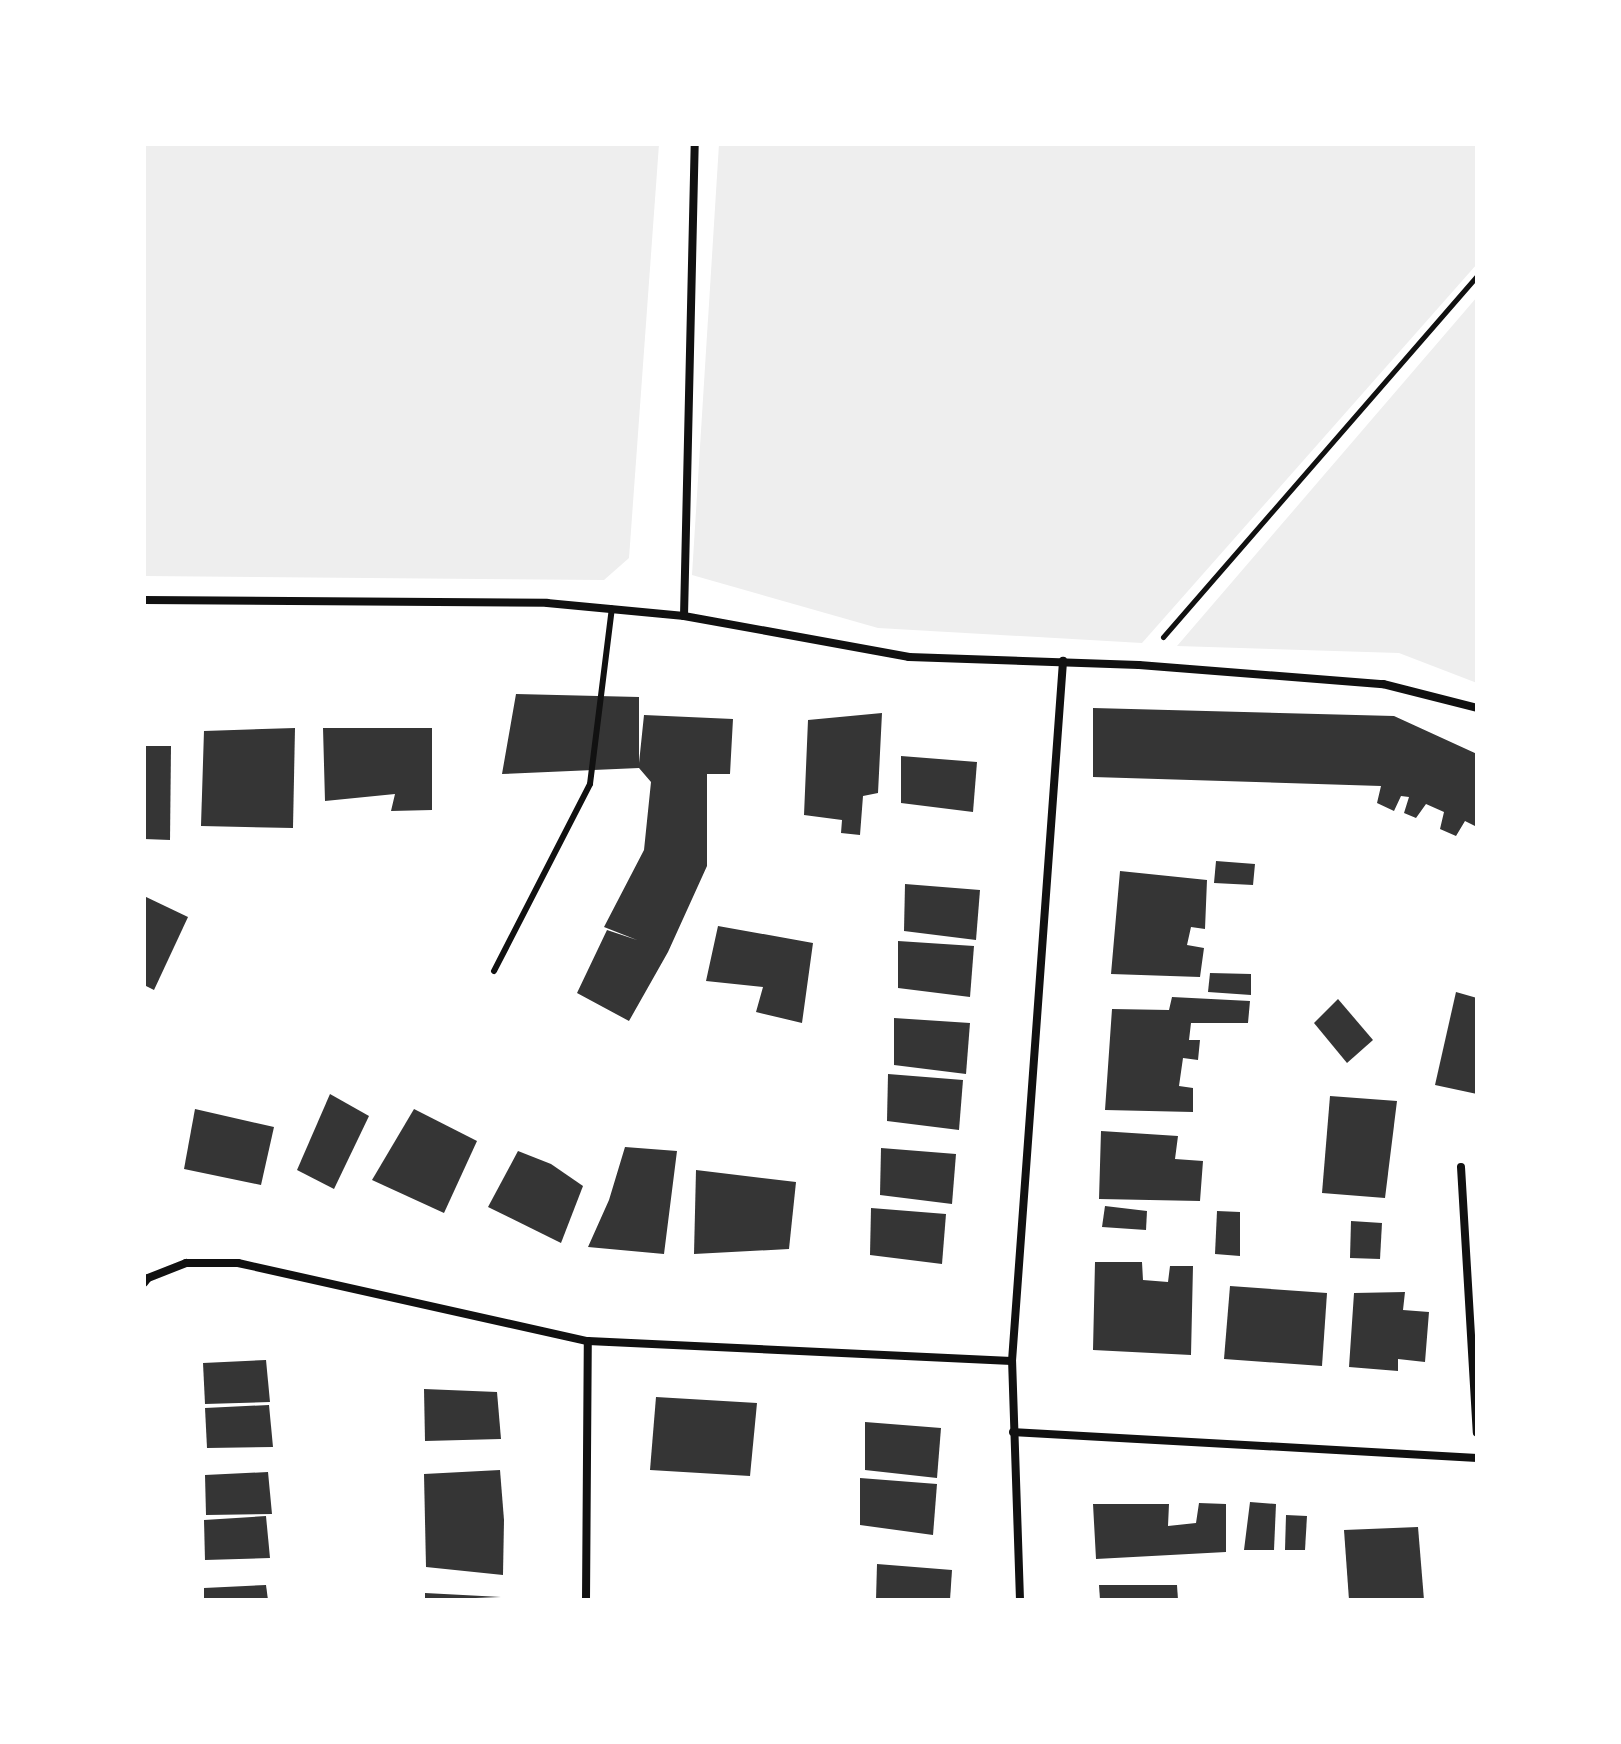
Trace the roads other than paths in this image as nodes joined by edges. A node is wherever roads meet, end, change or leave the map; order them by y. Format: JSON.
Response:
{"nodes":[{"id":1,"x":695,"y":144,"type":"edge"},
{"id":2,"x":144,"y":600,"type":"edge"},
{"id":3,"x":612,"y":608,"type":"junction"},
{"id":4,"x":684,"y":616,"type":"junction"},
{"id":5,"x":1063,"y":661,"type":"junction"},
{"id":6,"x":1477,"y":708,"type":"edge"},
{"id":7,"x":494,"y":971,"type":"dead end"},
{"id":8,"x":1461,"y":1167,"type":"dead end"},
{"id":9,"x":144,"y":1283,"type":"edge"},
{"id":10,"x":588,"y":1341,"type":"junction"},
{"id":11,"x":1012,"y":1361,"type":"junction"},
{"id":12,"x":1013,"y":1432,"type":"junction"},
{"id":13,"x":1477,"y":1433,"type":"edge"},
{"id":14,"x":1477,"y":1458,"type":"edge"},
{"id":15,"x":586,"y":1600,"type":"edge"},
{"id":16,"x":1020,"y":1600,"type":"edge"}],
"edges":[{"from":1,"to":4,"type":"street"},
{"from":2,"to":3,"type":"street"},
{"from":3,"to":4,"type":"street"},
{"from":3,"to":7,"type":"lane"},
{"from":4,"to":5,"type":"street"},
{"from":5,"to":6,"type":"street"},
{"from":5,"to":11,"type":"street"},
{"from":8,"to":13,"type":"street"},
{"from":9,"to":10,"type":"street"},
{"from":10,"to":11,"type":"street"},
{"from":10,"to":15,"type":"street"},
{"from":11,"to":12,"type":"street"},
{"from":12,"to":14,"type":"street"},
{"from":12,"to":16,"type":"street"}]}
